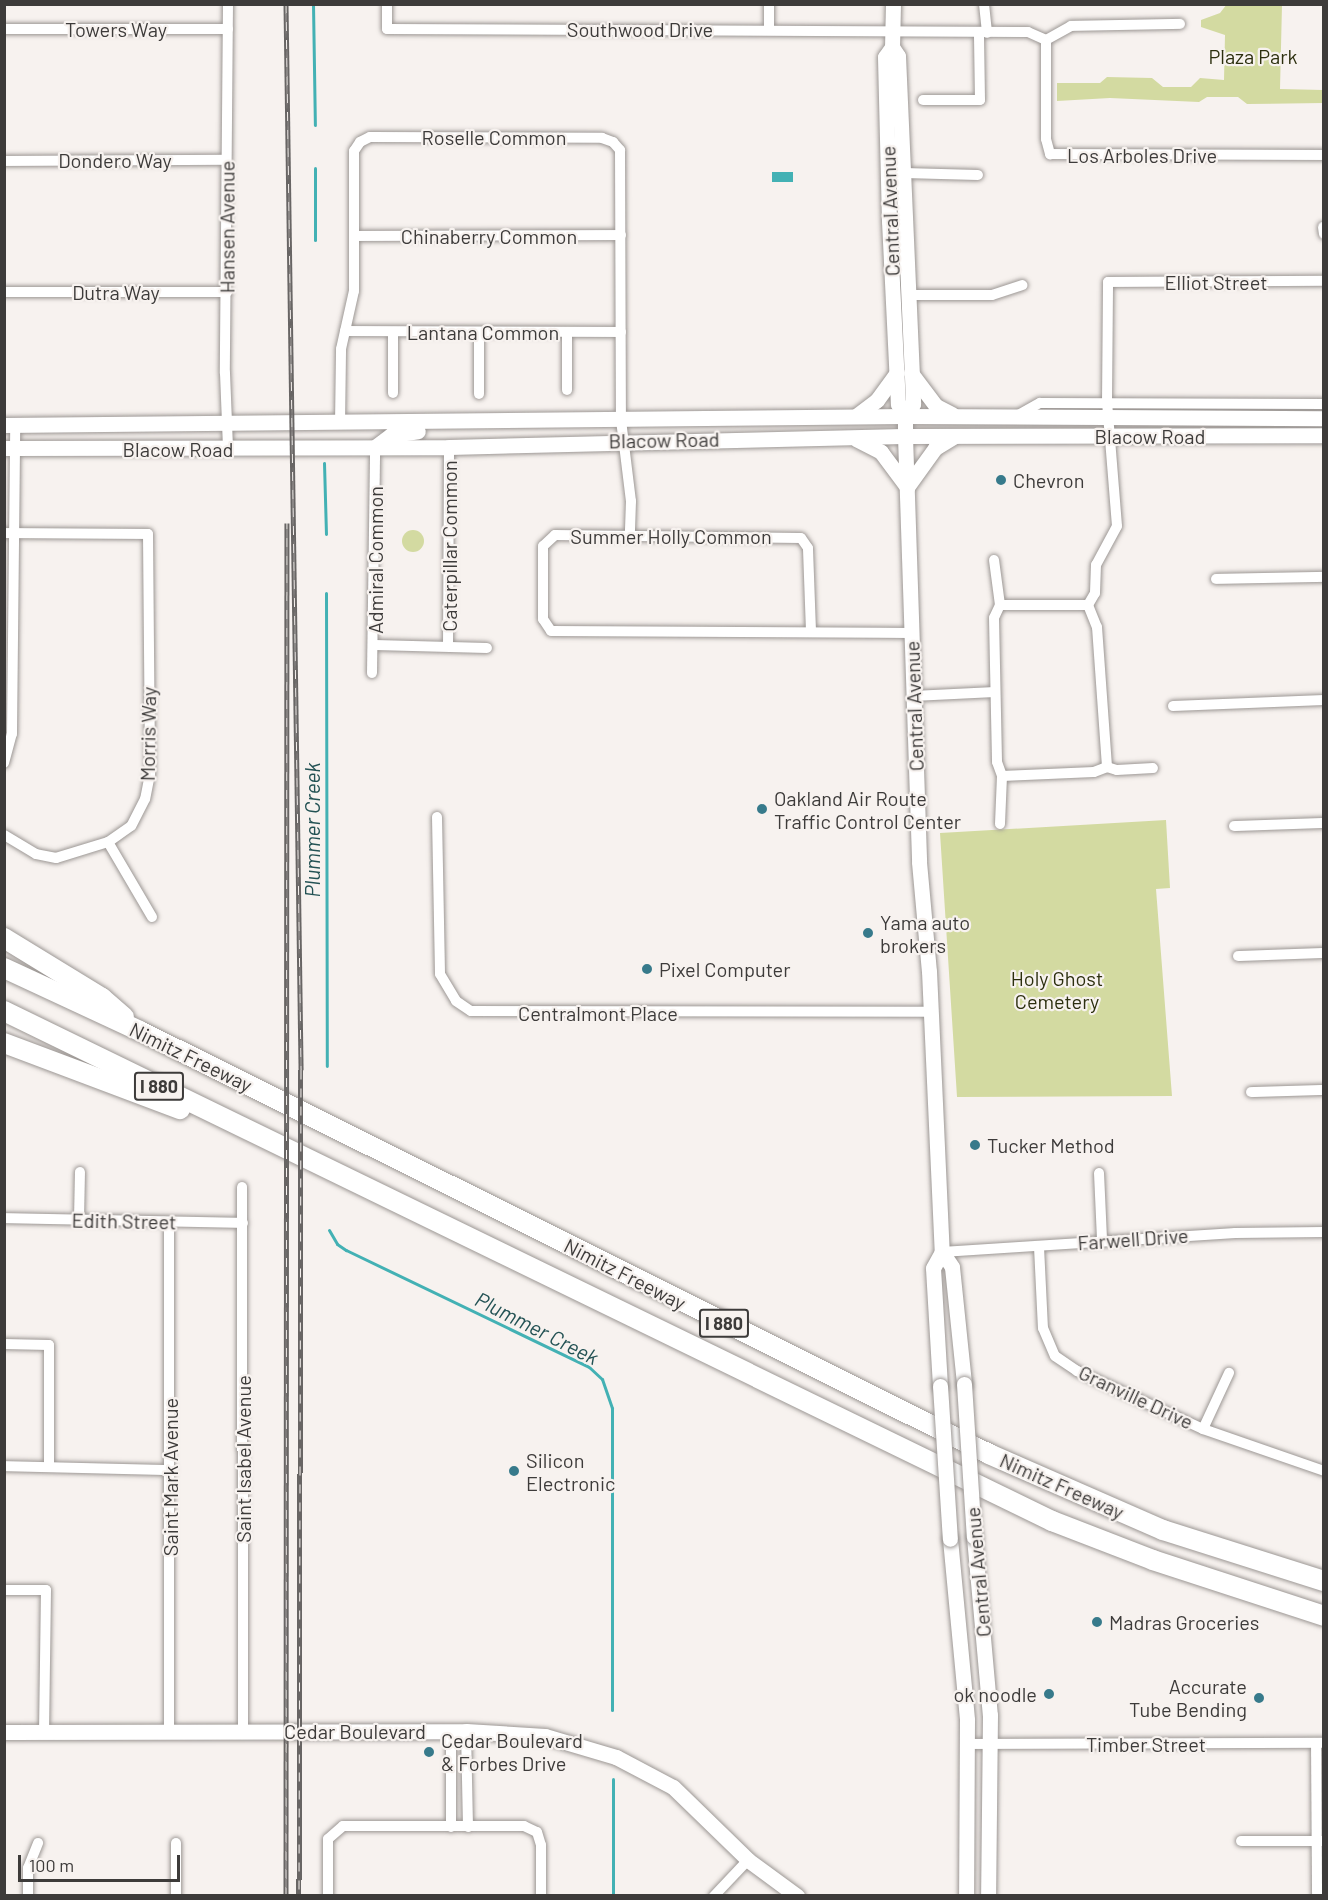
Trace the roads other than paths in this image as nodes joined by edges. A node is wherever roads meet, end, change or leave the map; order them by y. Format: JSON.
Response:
{"nodes":[{"id":1,"x":228,"y":4,"type":"edge"},
{"id":2,"x":387,"y":4,"type":"edge"},
{"id":3,"x":769,"y":4,"type":"edge"},
{"id":4,"x":893,"y":4,"type":"edge"},
{"id":5,"x":984,"y":4,"type":"edge"},
{"id":6,"x":1180,"y":24,"type":"dead end"},
{"id":7,"x":228,"y":29,"type":"junction"},
{"id":8,"x":769,"y":29,"type":"junction"},
{"id":9,"x":4,"y":30,"type":"edge"},
{"id":10,"x":983,"y":33,"type":"junction"},
{"id":11,"x":892,"y":40,"type":"junction"},
{"id":12,"x":1046,"y":40,"type":"junction"},
{"id":13,"x":923,"y":100,"type":"dead end"},
{"id":14,"x":1323,"y":155,"type":"edge"},
{"id":15,"x":4,"y":160,"type":"edge"},
{"id":16,"x":226,"y":160,"type":"junction"},
{"id":17,"x":904,"y":173,"type":"junction"},
{"id":18,"x":978,"y":175,"type":"dead end"},
{"id":19,"x":1323,"y":227,"type":"edge"},
{"id":20,"x":1323,"y":234,"type":"edge"},
{"id":21,"x":357,"y":236,"type":"junction"},
{"id":22,"x":621,"y":236,"type":"junction"},
{"id":23,"x":1323,"y":281,"type":"edge"},
{"id":24,"x":1022,"y":285,"type":"dead end"},
{"id":25,"x":4,"y":292,"type":"edge"},
{"id":26,"x":227,"y":292,"type":"junction"},
{"id":27,"x":908,"y":295,"type":"junction"},
{"id":28,"x":345,"y":331,"type":"junction"},
{"id":29,"x":393,"y":332,"type":"junction"},
{"id":30,"x":479,"y":332,"type":"junction"},
{"id":31,"x":567,"y":332,"type":"junction"},
{"id":32,"x":621,"y":333,"type":"junction"},
{"id":33,"x":903,"y":373,"type":"junction"},
{"id":34,"x":567,"y":390,"type":"dead end"},
{"id":35,"x":393,"y":393,"type":"dead end"},
{"id":36,"x":479,"y":394,"type":"dead end"},
{"id":37,"x":1323,"y":404,"type":"edge"},
{"id":38,"x":1108,"y":410,"type":"junction"},
{"id":39,"x":905,"y":413,"type":"junction"},
{"id":40,"x":856,"y":416,"type":"junction"},
{"id":41,"x":955,"y":416,"type":"junction"},
{"id":42,"x":1323,"y":418,"type":"edge"},
{"id":43,"x":621,"y":420,"type":"junction"},
{"id":44,"x":443,"y":422,"type":"junction"},
{"id":45,"x":228,"y":424,"type":"junction"},
{"id":46,"x":340,"y":424,"type":"junction"},
{"id":47,"x":10,"y":425,"type":"edge"},
{"id":48,"x":1323,"y":435,"type":"edge"},
{"id":49,"x":906,"y":436,"type":"junction"},
{"id":50,"x":955,"y":436,"type":"junction"},
{"id":51,"x":1109,"y":436,"type":"junction"},
{"id":52,"x":849,"y":437,"type":"junction"},
{"id":53,"x":623,"y":440,"type":"junction"},
{"id":54,"x":375,"y":447,"type":"junction"},
{"id":55,"x":448,"y":447,"type":"junction"},
{"id":56,"x":10,"y":448,"type":"edge"},
{"id":57,"x":228,"y":449,"type":"junction"},
{"id":58,"x":907,"y":487,"type":"junction"},
{"id":59,"x":8,"y":532,"type":"edge"},
{"id":60,"x":630,"y":534,"type":"junction"},
{"id":61,"x":994,"y":560,"type":"dead end"},
{"id":62,"x":1323,"y":577,"type":"edge"},
{"id":63,"x":1216,"y":579,"type":"dead end"},
{"id":64,"x":1000,"y":605,"type":"junction"},
{"id":65,"x":1088,"y":605,"type":"junction"},
{"id":66,"x":811,"y":631,"type":"junction"},
{"id":67,"x":911,"y":633,"type":"junction"},
{"id":68,"x":375,"y":645,"type":"junction"},
{"id":69,"x":448,"y":646,"type":"junction"},
{"id":70,"x":487,"y":648,"type":"dead end"},
{"id":71,"x":372,"y":673,"type":"dead end"},
{"id":72,"x":995,"y":692,"type":"junction"},
{"id":73,"x":913,"y":696,"type":"junction"},
{"id":74,"x":1323,"y":700,"type":"edge"},
{"id":75,"x":1173,"y":706,"type":"dead end"},
{"id":76,"x":4,"y":763,"type":"edge"},
{"id":77,"x":1107,"y":767,"type":"junction"},
{"id":78,"x":1153,"y":768,"type":"dead end"},
{"id":79,"x":1002,"y":776,"type":"junction"},
{"id":80,"x":437,"y":817,"type":"dead end"},
{"id":81,"x":1323,"y":823,"type":"edge"},
{"id":82,"x":1000,"y":824,"type":"dead end"},
{"id":83,"x":1234,"y":826,"type":"dead end"},
{"id":84,"x":4,"y":835,"type":"edge"},
{"id":85,"x":108,"y":842,"type":"junction"},
{"id":86,"x":152,"y":917,"type":"dead end"},
{"id":87,"x":4,"y":938,"type":"edge"},
{"id":88,"x":1323,"y":953,"type":"edge"},
{"id":89,"x":1238,"y":956,"type":"dead end"},
{"id":90,"x":4,"y":968,"type":"edge"},
{"id":91,"x":4,"y":1011,"type":"edge"},
{"id":92,"x":931,"y":1012,"type":"junction"},
{"id":93,"x":140,"y":1031,"type":"junction"},
{"id":94,"x":4,"y":1043,"type":"edge"},
{"id":95,"x":1323,"y":1090,"type":"edge"},
{"id":96,"x":1251,"y":1092,"type":"dead end"},
{"id":97,"x":314,"y":1161,"type":"junction"},
{"id":98,"x":80,"y":1172,"type":"dead end"},
{"id":99,"x":1099,"y":1173,"type":"dead end"},
{"id":100,"x":242,"y":1187,"type":"dead end"},
{"id":101,"x":4,"y":1218,"type":"edge"},
{"id":102,"x":79,"y":1220,"type":"junction"},
{"id":103,"x":169,"y":1222,"type":"junction"},
{"id":104,"x":243,"y":1223,"type":"junction"},
{"id":105,"x":1323,"y":1232,"type":"edge"},
{"id":106,"x":1102,"y":1240,"type":"junction"},
{"id":107,"x":1039,"y":1247,"type":"junction"},
{"id":108,"x":942,"y":1252,"type":"junction"},
{"id":109,"x":4,"y":1344,"type":"edge"},
{"id":110,"x":1229,"y":1373,"type":"dead end"},
{"id":111,"x":1203,"y":1429,"type":"junction"},
{"id":112,"x":4,"y":1466,"type":"edge"},
{"id":113,"x":48,"y":1467,"type":"junction"},
{"id":114,"x":170,"y":1470,"type":"junction"},
{"id":115,"x":1323,"y":1471,"type":"edge"},
{"id":116,"x":1323,"y":1581,"type":"edge"},
{"id":117,"x":4,"y":1590,"type":"edge"},
{"id":118,"x":1323,"y":1616,"type":"edge"},
{"id":119,"x":243,"y":1731,"type":"junction"},
{"id":120,"x":459,"y":1731,"type":"junction"},
{"id":121,"x":4,"y":1732,"type":"edge"},
{"id":122,"x":44,"y":1732,"type":"junction"},
{"id":123,"x":170,"y":1732,"type":"junction"},
{"id":124,"x":1320,"y":1743,"type":"edge"},
{"id":125,"x":968,"y":1744,"type":"junction"},
{"id":126,"x":990,"y":1744,"type":"junction"},
{"id":127,"x":451,"y":1827,"type":"junction"},
{"id":128,"x":468,"y":1827,"type":"junction"},
{"id":129,"x":1241,"y":1841,"type":"dead end"},
{"id":130,"x":1320,"y":1841,"type":"edge"},
{"id":131,"x":38,"y":1843,"type":"dead end"},
{"id":132,"x":176,"y":1843,"type":"dead end"},
{"id":133,"x":748,"y":1860,"type":"junction"},
{"id":134,"x":28,"y":1896,"type":"edge"},
{"id":135,"x":176,"y":1896,"type":"edge"},
{"id":136,"x":328,"y":1896,"type":"edge"},
{"id":137,"x":541,"y":1896,"type":"edge"},
{"id":138,"x":714,"y":1896,"type":"edge"},
{"id":139,"x":797,"y":1896,"type":"edge"},
{"id":140,"x":966,"y":1896,"type":"edge"},
{"id":141,"x":988,"y":1896,"type":"edge"},
{"id":142,"x":1317,"y":1896,"type":"edge"}],
"edges":[{"from":1,"to":7,"type":"street","name":"Hansen Avenue"},
{"from":2,"to":8,"type":"street","name":"Southwood Drive"},
{"from":3,"to":8,"type":"street"},
{"from":4,"to":11,"type":"main road","name":"Central Avenue"},
{"from":5,"to":10,"type":"street"},
{"from":6,"to":12,"type":"street"},
{"from":7,"to":9,"type":"street","name":"Towers Way"},
{"from":7,"to":16,"type":"street","name":"Hansen Avenue"},
{"from":8,"to":11,"type":"street","name":"Southwood Drive"},
{"from":10,"to":11,"type":"street"},
{"from":10,"to":12,"type":"street"},
{"from":10,"to":13,"type":"street"},
{"from":11,"to":17,"type":"main road","name":"Central Avenue"},
{"from":11,"to":33,"type":"main road","name":"Central Avenue"},
{"from":12,"to":14,"type":"street","name":"Los Arboles Drive"},
{"from":15,"to":16,"type":"street","name":"Dondero Way"},
{"from":16,"to":26,"type":"street","name":"Hansen Avenue"},
{"from":17,"to":18,"type":"street"},
{"from":17,"to":27,"type":"main road","name":"Central Avenue"},
{"from":19,"to":20,"type":"street"},
{"from":21,"to":22,"type":"street","name":"Chinaberry Common"},
{"from":21,"to":22,"type":"street","name":"Roselle Common"},
{"from":21,"to":28,"type":"street","name":"Roselle Common"},
{"from":22,"to":32,"type":"street","name":"Roselle Common"},
{"from":23,"to":38,"type":"street","name":"Elliot Street"},
{"from":24,"to":27,"type":"street"},
{"from":25,"to":26,"type":"street","name":"Dutra Way"},
{"from":26,"to":45,"type":"street","name":"Hansen Avenue"},
{"from":27,"to":33,"type":"main road","name":"Central Avenue"},
{"from":28,"to":29,"type":"street","name":"Lantana Common"},
{"from":28,"to":46,"type":"street","name":"Roselle Common"},
{"from":29,"to":30,"type":"street","name":"Lantana Common"},
{"from":29,"to":35,"type":"street"},
{"from":30,"to":31,"type":"street","name":"Lantana Common"},
{"from":30,"to":36,"type":"street"},
{"from":31,"to":32,"type":"street","name":"Lantana Common"},
{"from":31,"to":34,"type":"street"},
{"from":32,"to":43,"type":"street","name":"Roselle Common"},
{"from":33,"to":39,"type":"main road","name":"Central Avenue"},
{"from":33,"to":40,"type":"main road"},
{"from":33,"to":41,"type":"main road"},
{"from":37,"to":38,"type":"street","name":"Blacow Road"},
{"from":38,"to":41,"type":"main road","name":"Blacow Road"},
{"from":38,"to":42,"type":"main road","name":"Blacow Road"},
{"from":38,"to":51,"type":"street"},
{"from":39,"to":40,"type":"main road","name":"Blacow Road"},
{"from":39,"to":41,"type":"main road","name":"Blacow Road"},
{"from":39,"to":49,"type":"main road","name":"Central Avenue"},
{"from":40,"to":43,"type":"main road","name":"Blacow Road"},
{"from":43,"to":44,"type":"main road","name":"Blacow Road"},
{"from":43,"to":53,"type":"street","name":"Roselle Common"},
{"from":44,"to":46,"type":"main road","name":"Blacow Road"},
{"from":44,"to":54,"type":"main road"},
{"from":45,"to":46,"type":"main road","name":"Blacow Road"},
{"from":45,"to":47,"type":"main road","name":"Blacow Road"},
{"from":45,"to":57,"type":"street","name":"Hansen Avenue"},
{"from":47,"to":56,"type":"street"},
{"from":48,"to":51,"type":"main road","name":"Blacow Road"},
{"from":49,"to":50,"type":"main road","name":"Blacow Road"},
{"from":49,"to":52,"type":"main road","name":"Blacow Road"},
{"from":49,"to":58,"type":"main road","name":"Central Avenue"},
{"from":50,"to":51,"type":"main road","name":"Blacow Road"},
{"from":50,"to":58,"type":"main road"},
{"from":51,"to":65,"type":"street"},
{"from":52,"to":53,"type":"main road","name":"Blacow Road"},
{"from":52,"to":58,"type":"main road"},
{"from":53,"to":55,"type":"main road","name":"Blacow Road"},
{"from":53,"to":60,"type":"street","name":"Roselle Common"},
{"from":54,"to":55,"type":"main road","name":"Blacow Road"},
{"from":54,"to":57,"type":"main road","name":"Blacow Road"},
{"from":54,"to":68,"type":"street","name":"Admiral Common"},
{"from":55,"to":69,"type":"street","name":"Caterpillar Common"},
{"from":56,"to":57,"type":"main road","name":"Blacow Road"},
{"from":56,"to":59,"type":"street"},
{"from":58,"to":67,"type":"main road","name":"Central Avenue"},
{"from":59,"to":76,"type":"street"},
{"from":59,"to":85,"type":"street","name":"Morris Way"},
{"from":60,"to":66,"type":"street","name":"Summer Holly Common"},
{"from":60,"to":66,"type":"street","name":"Summer Holly Common"},
{"from":61,"to":64,"type":"street"},
{"from":62,"to":63,"type":"street"},
{"from":64,"to":65,"type":"street"},
{"from":64,"to":72,"type":"street"},
{"from":65,"to":77,"type":"street"},
{"from":66,"to":67,"type":"street","name":"Summer Holly Common"},
{"from":67,"to":73,"type":"main road","name":"Central Avenue"},
{"from":68,"to":69,"type":"street"},
{"from":68,"to":71,"type":"street","name":"Admiral Common"},
{"from":69,"to":70,"type":"street"},
{"from":72,"to":73,"type":"street"},
{"from":72,"to":79,"type":"street"},
{"from":73,"to":92,"type":"main road","name":"Central Avenue"},
{"from":74,"to":75,"type":"street"},
{"from":77,"to":78,"type":"street"},
{"from":77,"to":79,"type":"street"},
{"from":79,"to":82,"type":"street"},
{"from":80,"to":92,"type":"street","name":"Centralmont Place"},
{"from":81,"to":83,"type":"street"},
{"from":84,"to":85,"type":"street","name":"Morris Way"},
{"from":85,"to":86,"type":"street"},
{"from":87,"to":93,"type":"highway"},
{"from":88,"to":89,"type":"street"},
{"from":90,"to":93,"type":"highway","name":"Nimitz Freeway","number":"I 880"},
{"from":91,"to":97,"type":"highway","name":"Nimitz Freeway","number":"I 880"},
{"from":92,"to":108,"type":"main road","name":"Central Avenue"},
{"from":93,"to":116,"type":"highway","name":"Nimitz Freeway","number":"I 880"},
{"from":94,"to":97,"type":"highway"},
{"from":95,"to":96,"type":"street"},
{"from":97,"to":118,"type":"highway","name":"Nimitz Freeway","number":"I 880"},
{"from":98,"to":102,"type":"street"},
{"from":99,"to":106,"type":"street"},
{"from":100,"to":104,"type":"street","name":"Saint Isabel Avenue"},
{"from":101,"to":102,"type":"street","name":"Edith Street"},
{"from":102,"to":103,"type":"street","name":"Edith Street"},
{"from":103,"to":104,"type":"street","name":"Edith Street"},
{"from":103,"to":114,"type":"street","name":"Saint Mark Avenue"},
{"from":104,"to":119,"type":"street","name":"Saint Isabel Avenue"},
{"from":105,"to":106,"type":"street","name":"Farwell Drive"},
{"from":106,"to":107,"type":"street","name":"Farwell Drive"},
{"from":107,"to":108,"type":"street","name":"Farwell Drive"},
{"from":107,"to":111,"type":"street","name":"Granville Drive"},
{"from":108,"to":125,"type":"main road","name":"Central Avenue","bridge":true},
{"from":108,"to":126,"type":"main road","name":"Central Avenue","bridge":true},
{"from":109,"to":113,"type":"street"},
{"from":110,"to":111,"type":"street"},
{"from":111,"to":115,"type":"street","name":"Granville Drive"},
{"from":112,"to":113,"type":"street"},
{"from":113,"to":114,"type":"street"},
{"from":114,"to":123,"type":"street","name":"Saint Mark Avenue"},
{"from":117,"to":122,"type":"street"},
{"from":119,"to":120,"type":"main road","name":"Cedar Boulevard"},
{"from":119,"to":123,"type":"main road","name":"Cedar Boulevard"},
{"from":120,"to":127,"type":"street"},
{"from":120,"to":128,"type":"street"},
{"from":120,"to":133,"type":"main road","name":"Cedar Boulevard"},
{"from":121,"to":122,"type":"main road","name":"Cedar Boulevard"},
{"from":122,"to":123,"type":"main road","name":"Cedar Boulevard"},
{"from":124,"to":126,"type":"street","name":"Timber Street"},
{"from":124,"to":130,"type":"street"},
{"from":125,"to":126,"type":"street","name":"Timber Street"},
{"from":125,"to":140,"type":"main road","name":"Central Avenue"},
{"from":126,"to":141,"type":"main road","name":"Central Avenue"},
{"from":127,"to":128,"type":"street"},
{"from":127,"to":136,"type":"street"},
{"from":128,"to":137,"type":"street"},
{"from":129,"to":130,"type":"street"},
{"from":130,"to":142,"type":"street"},
{"from":131,"to":134,"type":"street"},
{"from":132,"to":135,"type":"street"},
{"from":133,"to":138,"type":"street"},
{"from":133,"to":139,"type":"main road","name":"Cedar Boulevard"}]}
